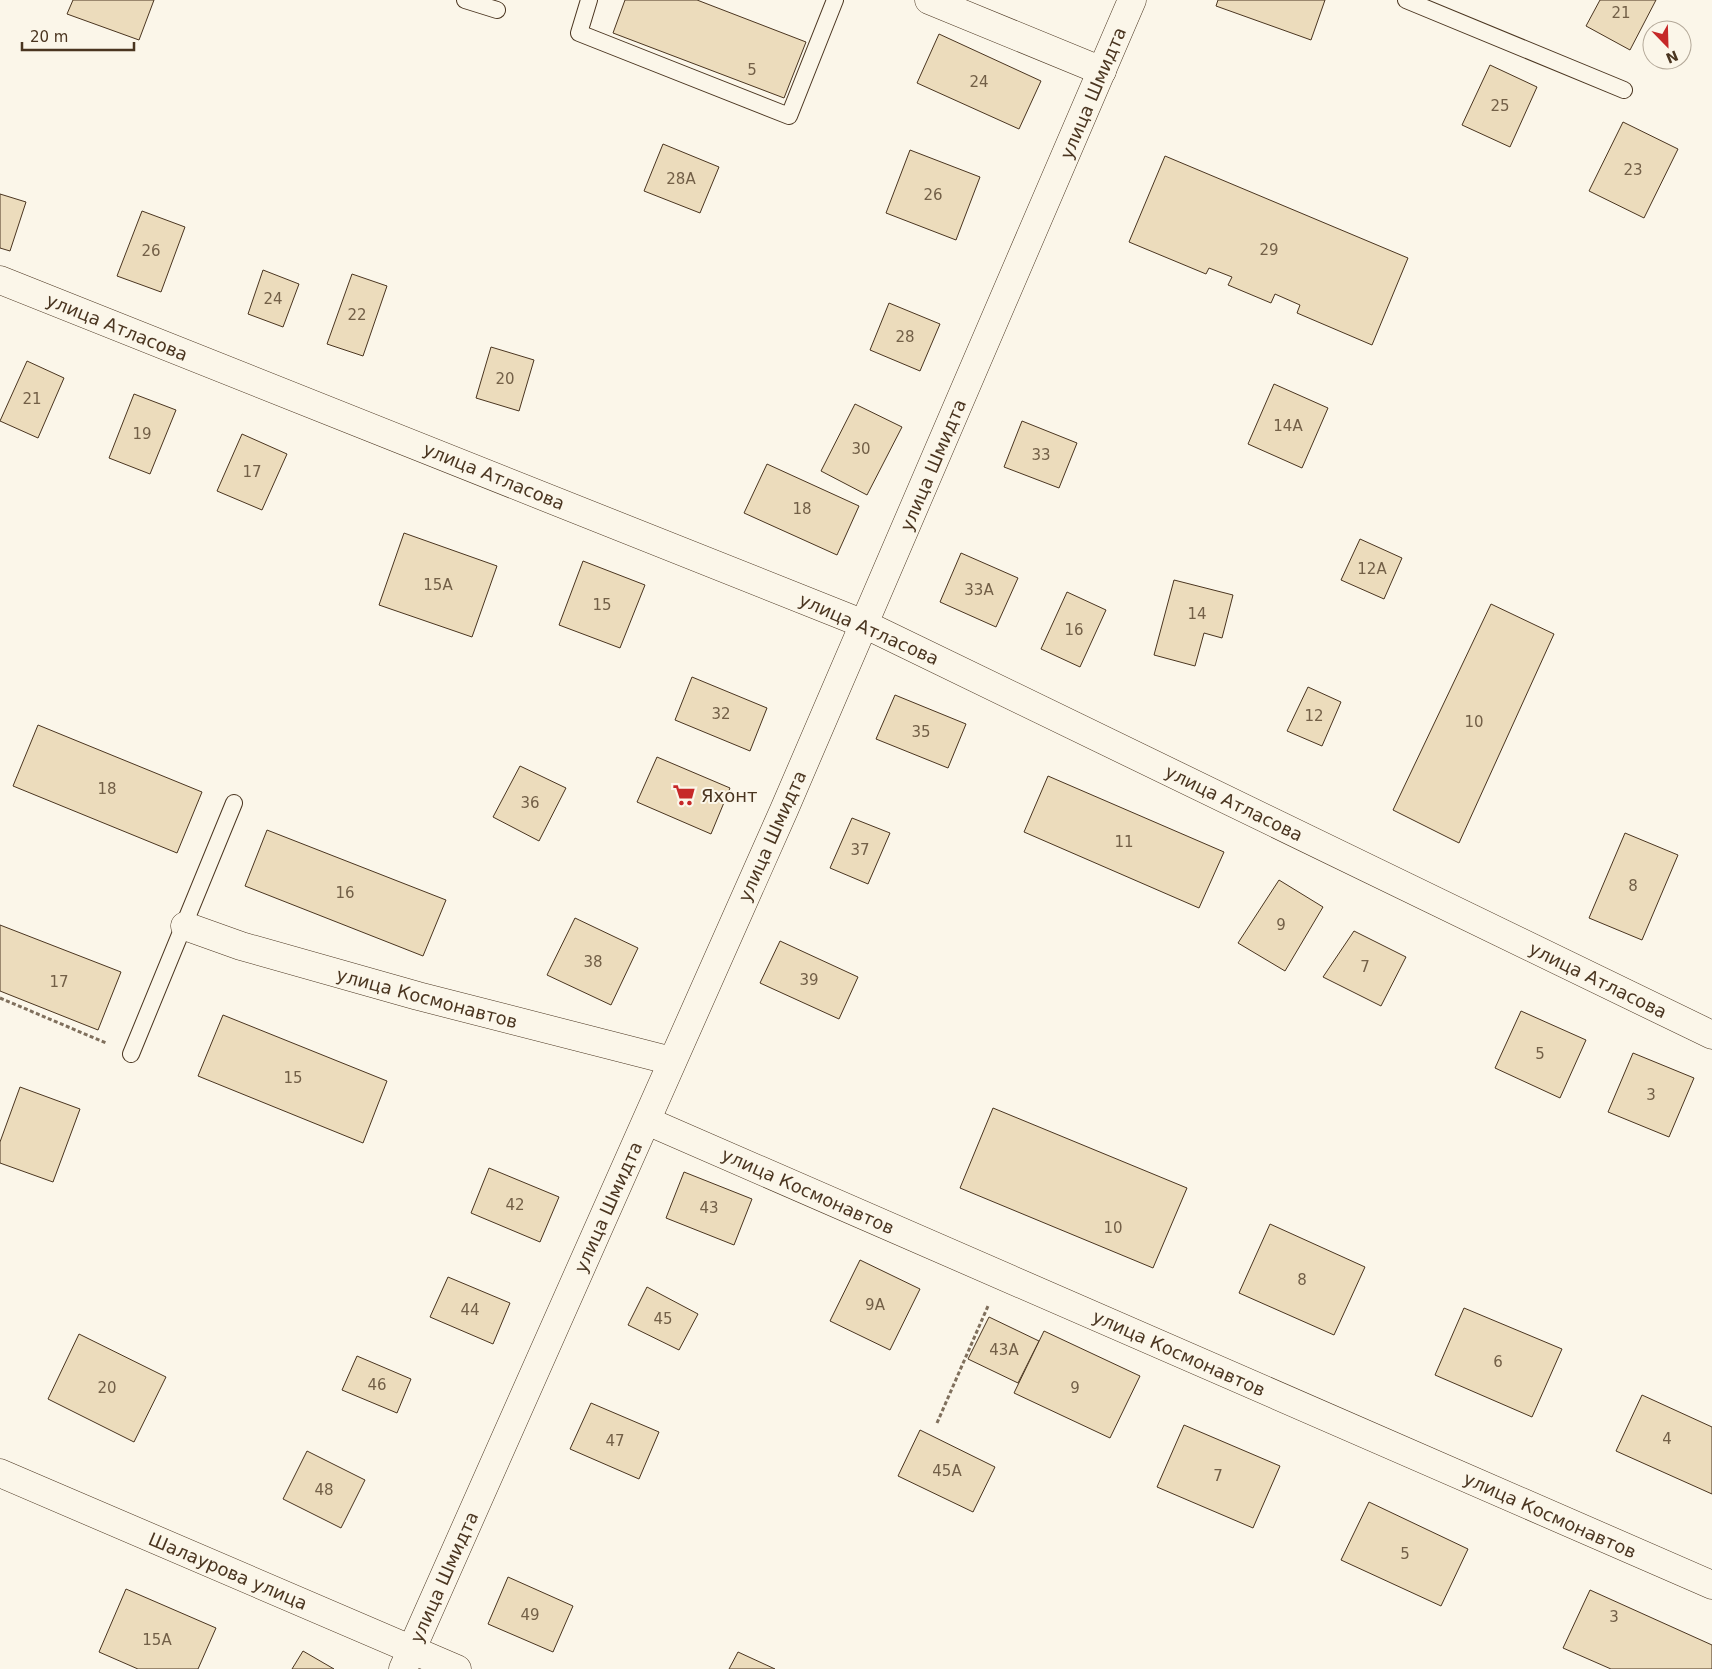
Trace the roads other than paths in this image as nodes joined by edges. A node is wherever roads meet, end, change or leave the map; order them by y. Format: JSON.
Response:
{"nodes":[{"id":1,"x":466,"y":0,"type":"edge"},
{"id":2,"x":589,"y":0,"type":"edge"},
{"id":3,"x":835,"y":0,"type":"edge"},
{"id":4,"x":929,"y":0,"type":"edge"},
{"id":5,"x":1132,"y":0,"type":"edge"},
{"id":6,"x":1406,"y":0,"type":"edge"},
{"id":7,"x":497,"y":10,"type":"dead end"},
{"id":8,"x":1102,"y":71,"type":"junction"},
{"id":9,"x":1624,"y":90,"type":"dead end"},
{"id":10,"x":0,"y":280,"type":"edge"},
{"id":11,"x":864,"y":624,"type":"junction"},
{"id":12,"x":234,"y":803,"type":"dead end"},
{"id":13,"x":184,"y":926,"type":"junction"},
{"id":14,"x":1712,"y":1035,"type":"edge"},
{"id":15,"x":132,"y":1054,"type":"road end"},
{"id":16,"x":672,"y":1061,"type":"junction"},
{"id":17,"x":646,"y":1120,"type":"junction"},
{"id":18,"x":0,"y":1473,"type":"edge"},
{"id":19,"x":1712,"y":1585,"type":"edge"},
{"id":20,"x":408,"y":1659,"type":"edge"},
{"id":21,"x":457,"y":1669,"type":"edge"}],
"edges":[{"from":1,"to":7,"type":"lane"},
{"from":2,"to":3,"type":"lane"},
{"from":4,"to":8,"type":"street"},
{"from":5,"to":8,"type":"street","name":"улица Шмидта"},
{"from":6,"to":9,"type":"lane"},
{"from":8,"to":11,"type":"street","name":"улица Шмидта"},
{"from":10,"to":11,"type":"street","name":"улица Атласова"},
{"from":11,"to":14,"type":"street","name":"улица Атласова"},
{"from":11,"to":16,"type":"street","name":"улица Шмидта"},
{"from":12,"to":13,"type":"lane"},
{"from":13,"to":15,"type":"lane"},
{"from":13,"to":16,"type":"street","name":"улица Космонавтов"},
{"from":16,"to":17,"type":"street","name":"улица Шмидта"},
{"from":17,"to":19,"type":"street","name":"улица Космонавтов"},
{"from":17,"to":20,"type":"street","name":"улица Шмидта"},
{"from":18,"to":20,"type":"street","name":"Шалаурова улица"},
{"from":20,"to":21,"type":"street","name":"Шалаурова улица"}]}
